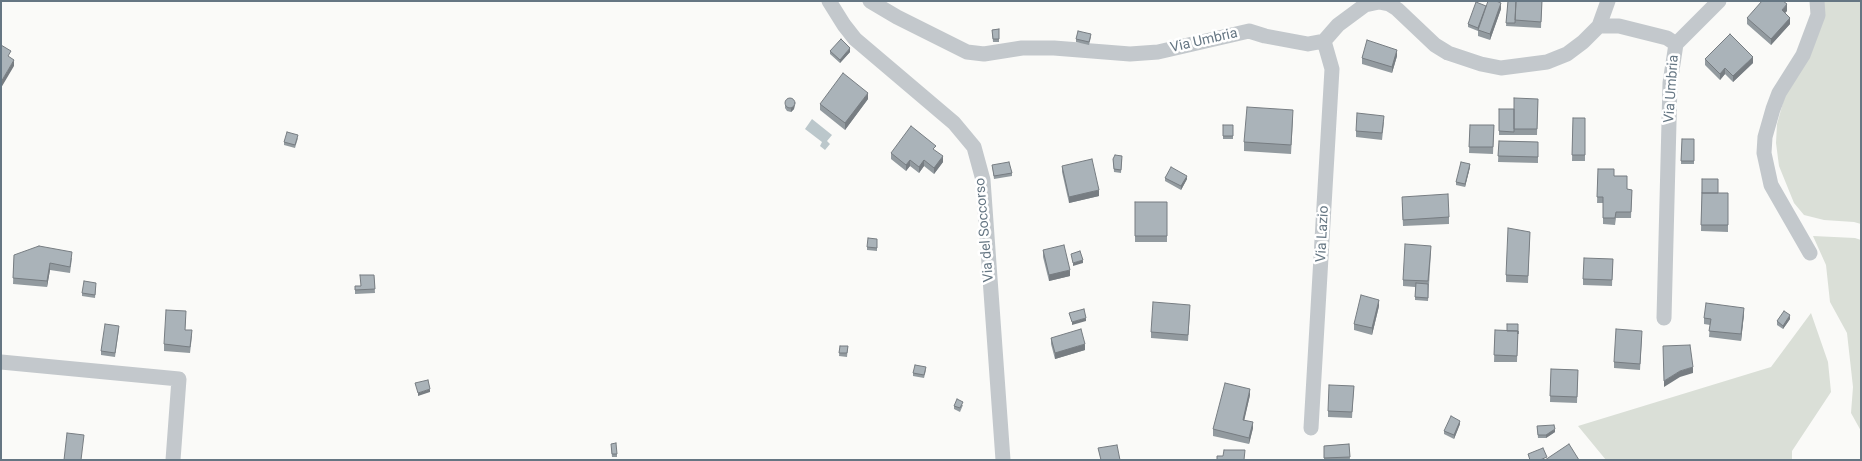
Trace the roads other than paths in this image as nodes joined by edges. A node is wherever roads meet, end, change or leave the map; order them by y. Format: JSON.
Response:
{"nodes":[{"id":1,"x":829,"y":1,"type":"edge"},
{"id":2,"x":870,"y":1,"type":"edge"},
{"id":3,"x":1608,"y":1,"type":"edge"},
{"id":4,"x":1719,"y":1,"type":"edge"},
{"id":5,"x":1817,"y":1,"type":"edge"},
{"id":6,"x":1379,"y":2,"type":"edge"},
{"id":7,"x":1599,"y":26,"type":"junction"},
{"id":8,"x":1324,"y":41,"type":"junction"},
{"id":9,"x":1676,"y":44,"type":"junction"},
{"id":10,"x":1810,"y":253,"type":"dead end"},
{"id":11,"x":1664,"y":318,"type":"dead end"},
{"id":12,"x":1,"y":362,"type":"edge"},
{"id":13,"x":1311,"y":428,"type":"dead end"},
{"id":14,"x":173,"y":460,"type":"edge"},
{"id":15,"x":1004,"y":460,"type":"edge"}],
"edges":[{"from":1,"to":15,"type":"street","name":"Via del Soccorso"},
{"from":2,"to":8,"type":"street","name":"Via Umbria"},
{"from":3,"to":7,"type":"street"},
{"from":4,"to":9,"type":"street"},
{"from":5,"to":10,"type":"street"},
{"from":6,"to":7,"type":"street"},
{"from":6,"to":8,"type":"street"},
{"from":7,"to":9,"type":"street","name":"Via Umbria"},
{"from":8,"to":13,"type":"street","name":"Via Lazio"},
{"from":9,"to":11,"type":"street","name":"Via Umbria"},
{"from":12,"to":14,"type":"street"}]}
